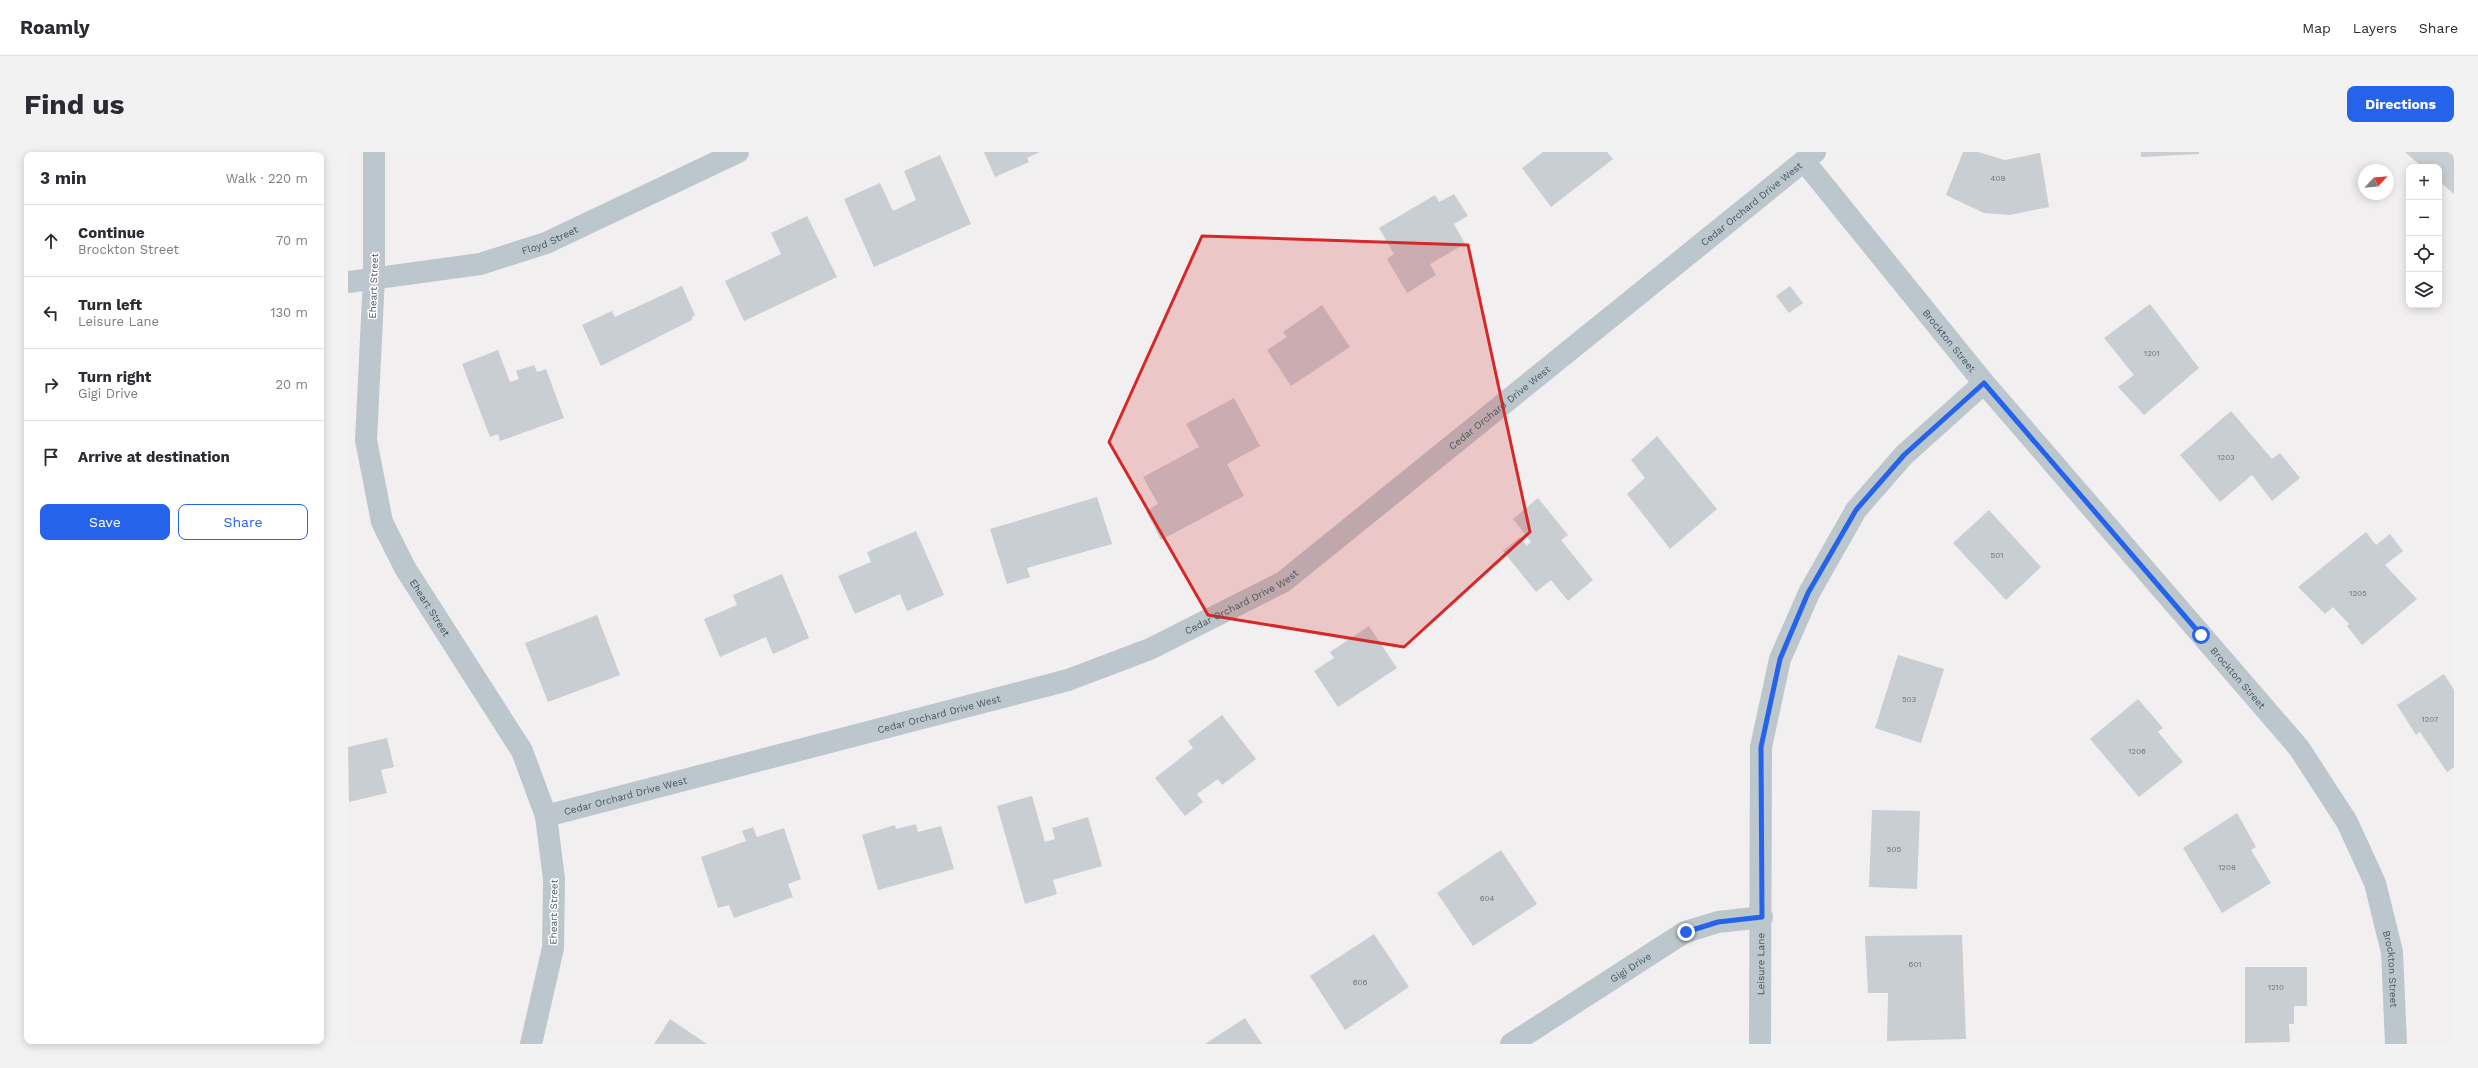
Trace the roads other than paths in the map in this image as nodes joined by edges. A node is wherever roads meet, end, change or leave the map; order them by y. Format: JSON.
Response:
{"nodes":[{"id":1,"x":374,"y":152,"type":"edge"},
{"id":2,"x":738,"y":152,"type":"edge"},
{"id":3,"x":1810,"y":157,"type":"edge"},
{"id":4,"x":374,"y":277,"type":"junction"},
{"id":5,"x":348,"y":282,"type":"edge"},
{"id":6,"x":1984,"y":383,"type":"junction"},
{"id":7,"x":546,"y":816,"type":"junction"},
{"id":8,"x":1762,"y":917,"type":"junction"},
{"id":9,"x":531,"y":1044,"type":"edge"},
{"id":10,"x":1511,"y":1044,"type":"edge"},
{"id":11,"x":1760,"y":1044,"type":"edge"},
{"id":12,"x":2396,"y":1044,"type":"edge"}],
"edges":[{"from":1,"to":4,"type":"street","name":"Eheart Street"},
{"from":2,"to":4,"type":"street","name":"Floyd Street"},
{"from":3,"to":6,"type":"street","name":"Brockton Street"},
{"from":3,"to":7,"type":"street","name":"Cedar Orchard Drive West"},
{"from":4,"to":5,"type":"street","name":"Floyd Street"},
{"from":4,"to":7,"type":"street","name":"Eheart Street"},
{"from":6,"to":8,"type":"street","name":"Leisure Lane"},
{"from":6,"to":12,"type":"street","name":"Brockton Street"},
{"from":7,"to":9,"type":"street","name":"Eheart Street"},
{"from":8,"to":10,"type":"street","name":"Gigi Drive"},
{"from":8,"to":11,"type":"street","name":"Leisure Lane"}]}
